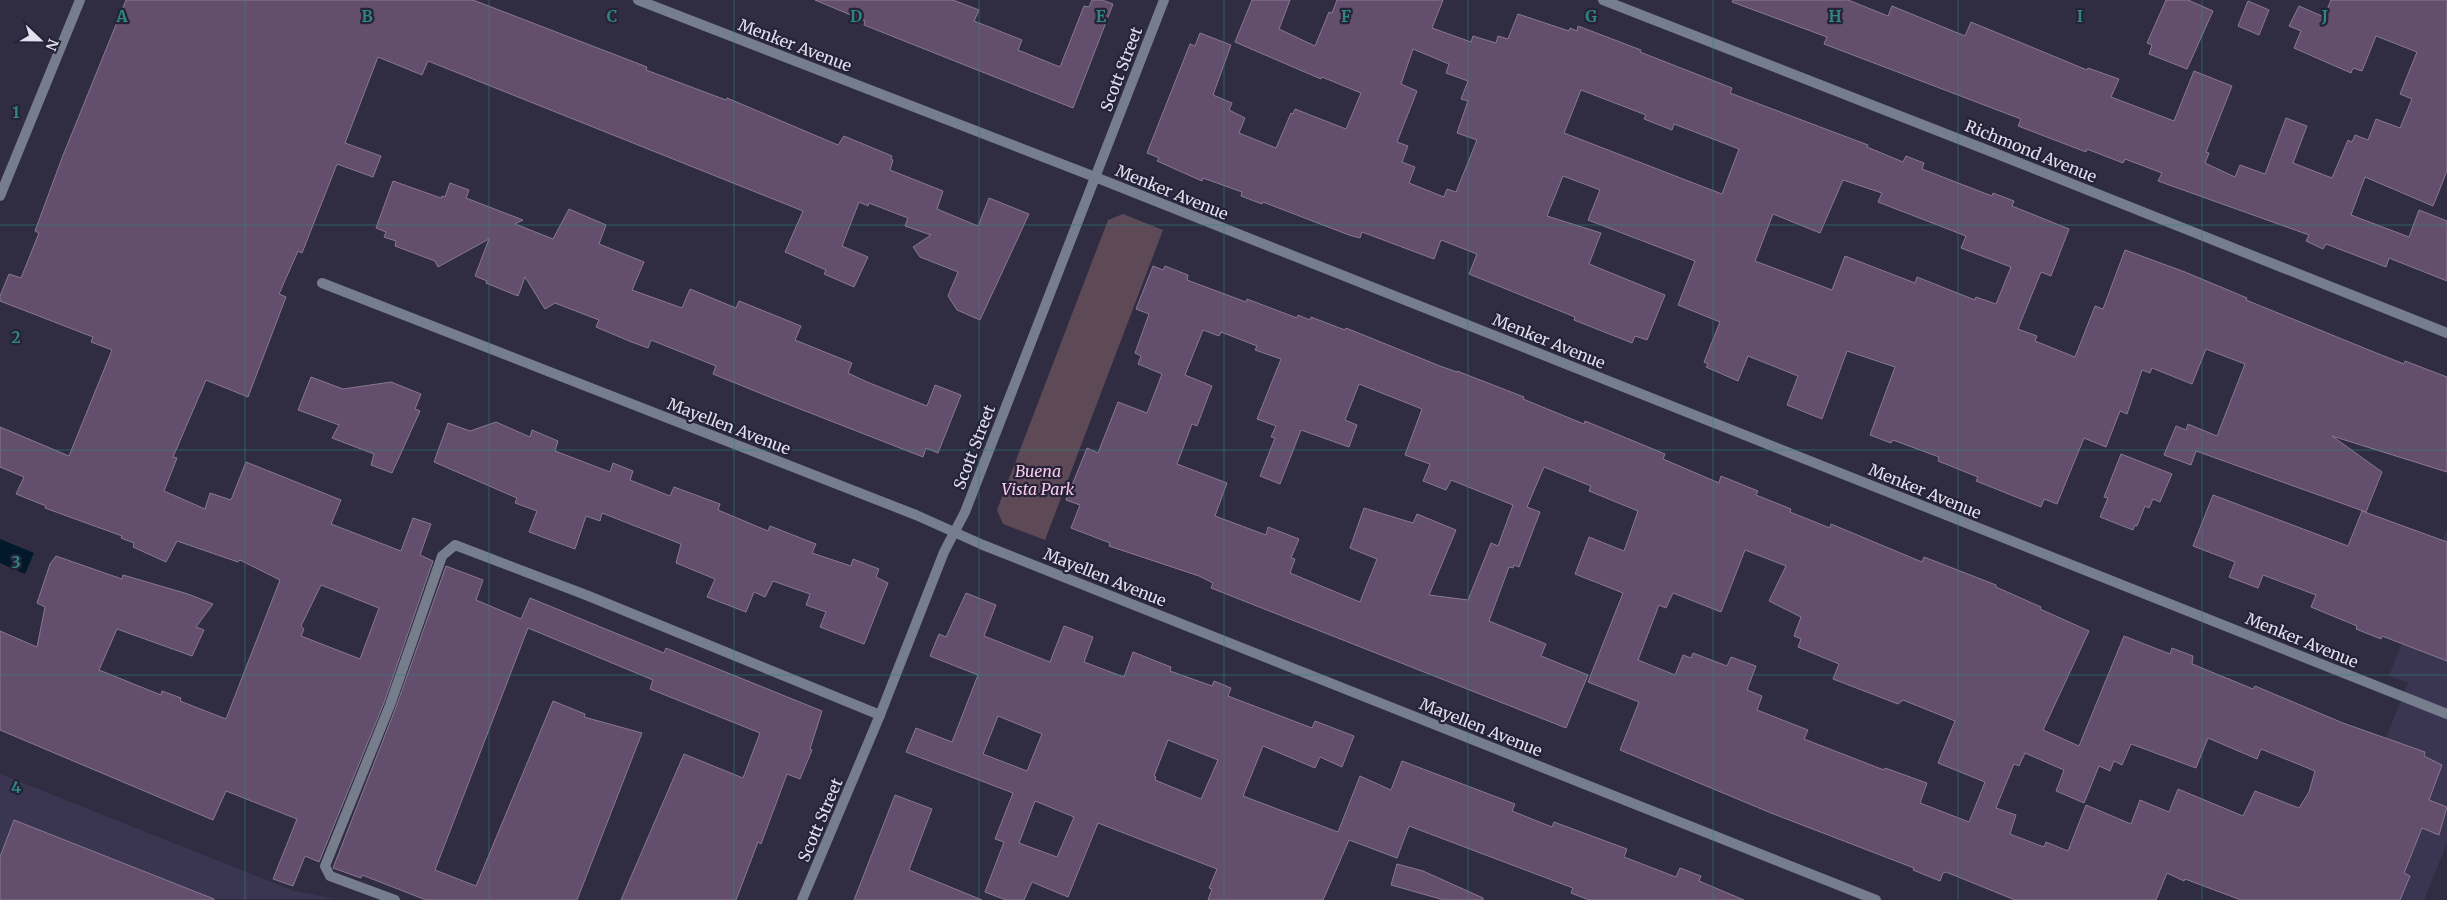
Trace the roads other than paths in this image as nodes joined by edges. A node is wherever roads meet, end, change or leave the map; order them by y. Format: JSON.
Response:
{"nodes":[{"id":1,"x":80,"y":0,"type":"edge"},
{"id":2,"x":638,"y":0,"type":"edge"},
{"id":3,"x":1164,"y":0,"type":"edge"},
{"id":4,"x":1603,"y":0,"type":"edge"},
{"id":5,"x":1096,"y":177,"type":"junction"},
{"id":6,"x":0,"y":196,"type":"edge"},
{"id":7,"x":322,"y":283,"type":"dead end"},
{"id":8,"x":2447,"y":333,"type":"edge"},
{"id":9,"x":954,"y":532,"type":"junction"},
{"id":10,"x":2447,"y":714,"type":"edge"},
{"id":11,"x":880,"y":715,"type":"junction"},
{"id":12,"x":395,"y":900,"type":"edge"},
{"id":13,"x":802,"y":900,"type":"edge"},
{"id":14,"x":1876,"y":900,"type":"edge"}],
"edges":[{"from":1,"to":6,"type":"street"},
{"from":2,"to":5,"type":"street","name":"Menker Avenue"},
{"from":3,"to":5,"type":"street","name":"Scott Street"},
{"from":4,"to":8,"type":"street","name":"Richmond Avenue"},
{"from":5,"to":9,"type":"street","name":"Scott Street"},
{"from":5,"to":10,"type":"street","name":"Menker Avenue"},
{"from":7,"to":9,"type":"street","name":"Mayellen Avenue"},
{"from":9,"to":11,"type":"street","name":"Scott Street"},
{"from":9,"to":14,"type":"street","name":"Mayellen Avenue"},
{"from":11,"to":12,"type":"street"},
{"from":11,"to":13,"type":"street","name":"Scott Street"}]}
